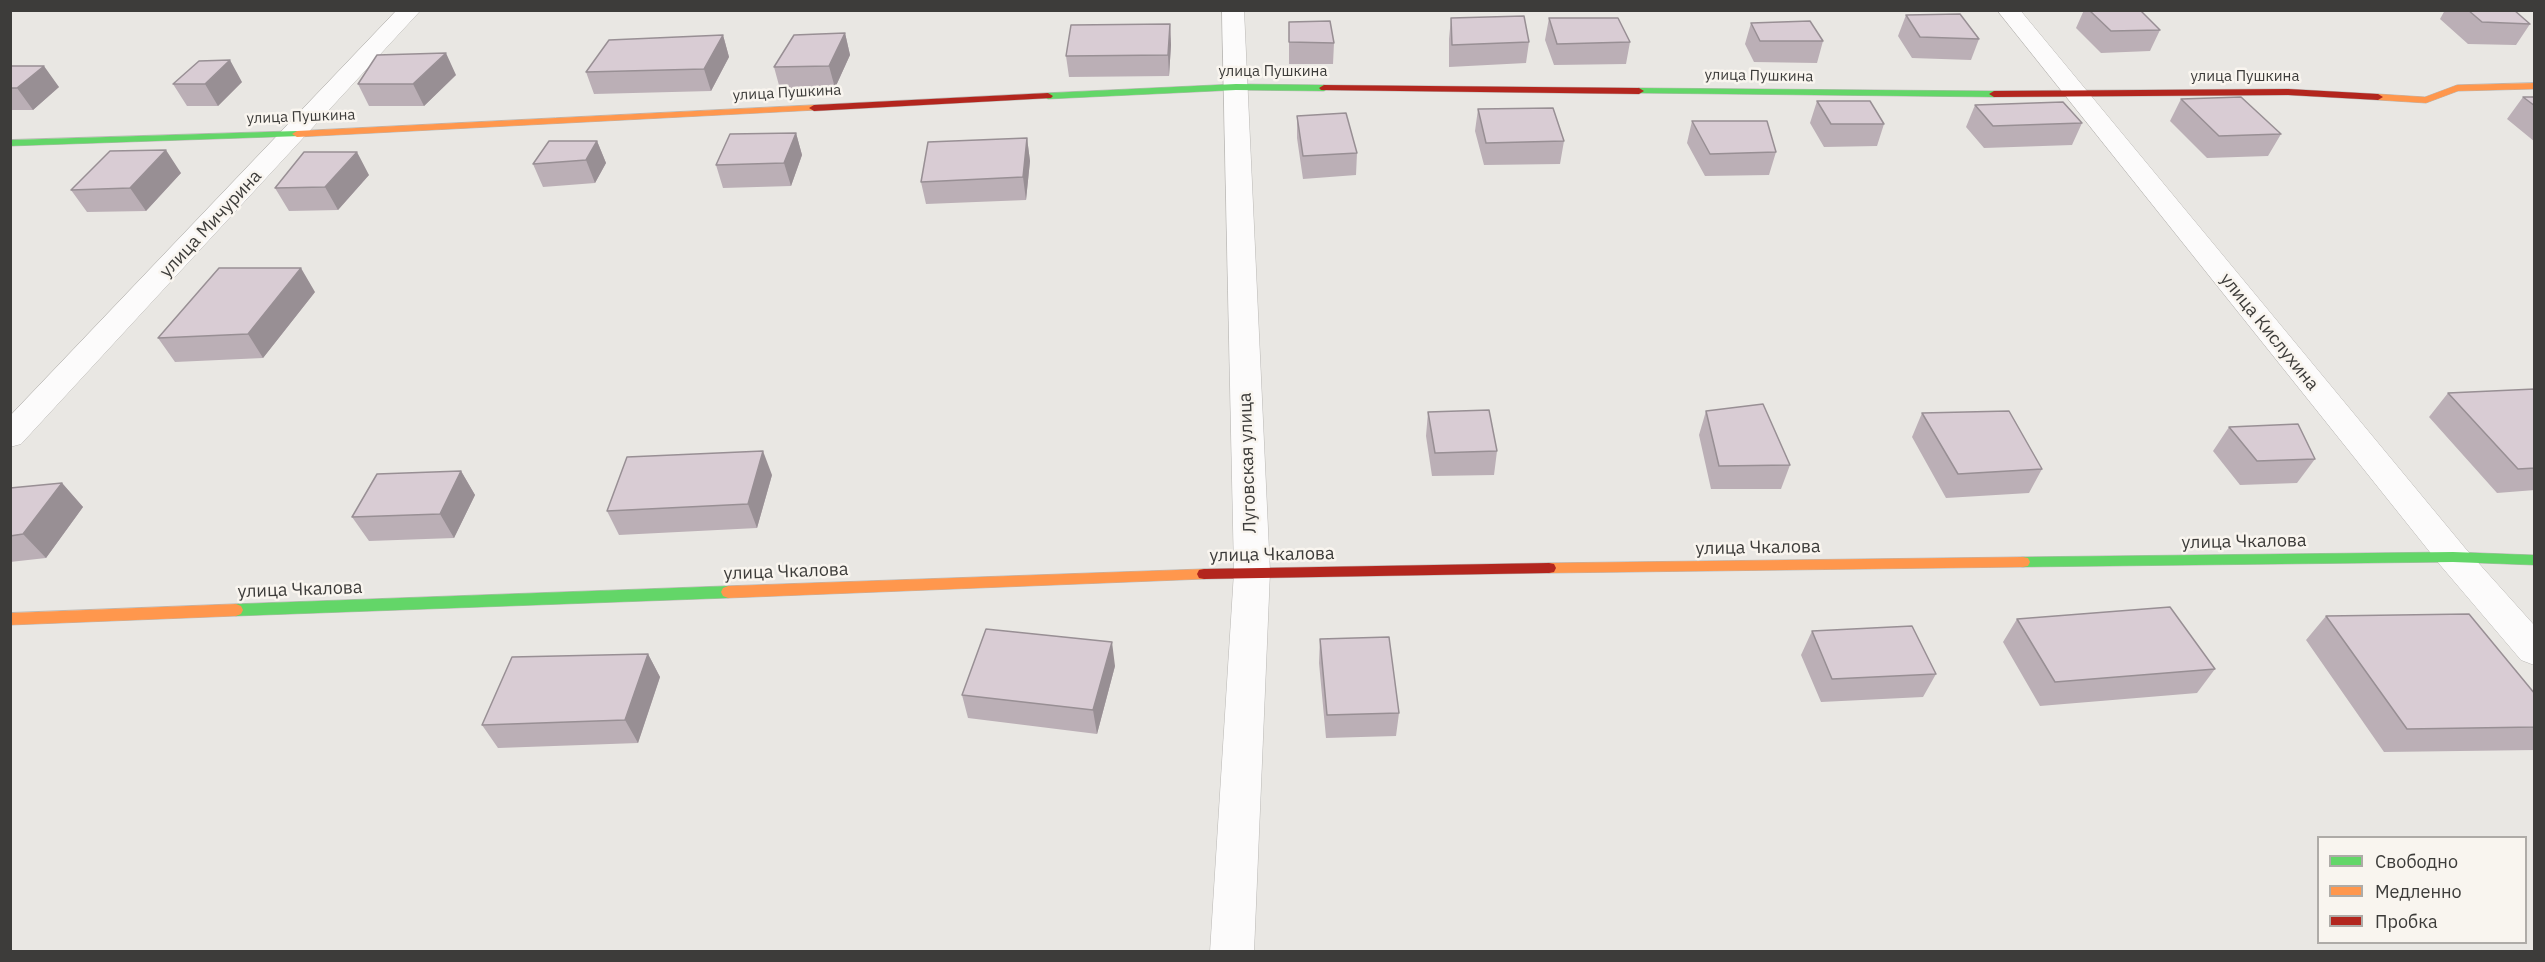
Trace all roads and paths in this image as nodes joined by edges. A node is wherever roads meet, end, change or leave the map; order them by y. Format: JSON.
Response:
{"nodes":[{"id":1,"x":410,"y":10,"type":"edge"},
{"id":2,"x":1233,"y":10,"type":"edge"},
{"id":3,"x":2008,"y":10,"type":"edge"},
{"id":4,"x":2535,"y":86,"type":"edge"},
{"id":5,"x":1236,"y":87,"type":"junction"},
{"id":6,"x":2075,"y":95,"type":"junction"},
{"id":7,"x":296,"y":134,"type":"junction"},
{"id":8,"x":10,"y":143,"type":"edge"},
{"id":9,"x":10,"y":436,"type":"edge"},
{"id":10,"x":2453,"y":557,"type":"junction"},
{"id":11,"x":2535,"y":560,"type":"edge"},
{"id":12,"x":1252,"y":572,"type":"junction"},
{"id":13,"x":10,"y":619,"type":"edge"},
{"id":14,"x":2535,"y":650,"type":"edge"},
{"id":15,"x":1232,"y":951,"type":"edge"}],
"edges":[{"from":1,"to":7,"type":"street","name":"улица Мичурина"},
{"from":2,"to":5,"type":"street","name":"Луговская улица"},
{"from":3,"to":6,"type":"street","name":"улица Кислухина"},
{"from":4,"to":6,"type":"street","name":"улица Пушкина"},
{"from":5,"to":6,"type":"street","name":"улица Пушкина"},
{"from":5,"to":7,"type":"street","name":"улица Пушкина"},
{"from":5,"to":12,"type":"street","name":"Луговская улица"},
{"from":6,"to":10,"type":"street","name":"улица Кислухина"},
{"from":7,"to":8,"type":"street","name":"улица Пушкина"},
{"from":7,"to":9,"type":"street","name":"улица Мичурина"},
{"from":10,"to":11,"type":"street","name":"улица Чкалова"},
{"from":10,"to":12,"type":"street","name":"улица Чкалова"},
{"from":10,"to":14,"type":"street","name":"улица Кислухина"},
{"from":12,"to":13,"type":"street","name":"улица Чкалова"},
{"from":12,"to":15,"type":"street","name":"Луговская улица"}]}
